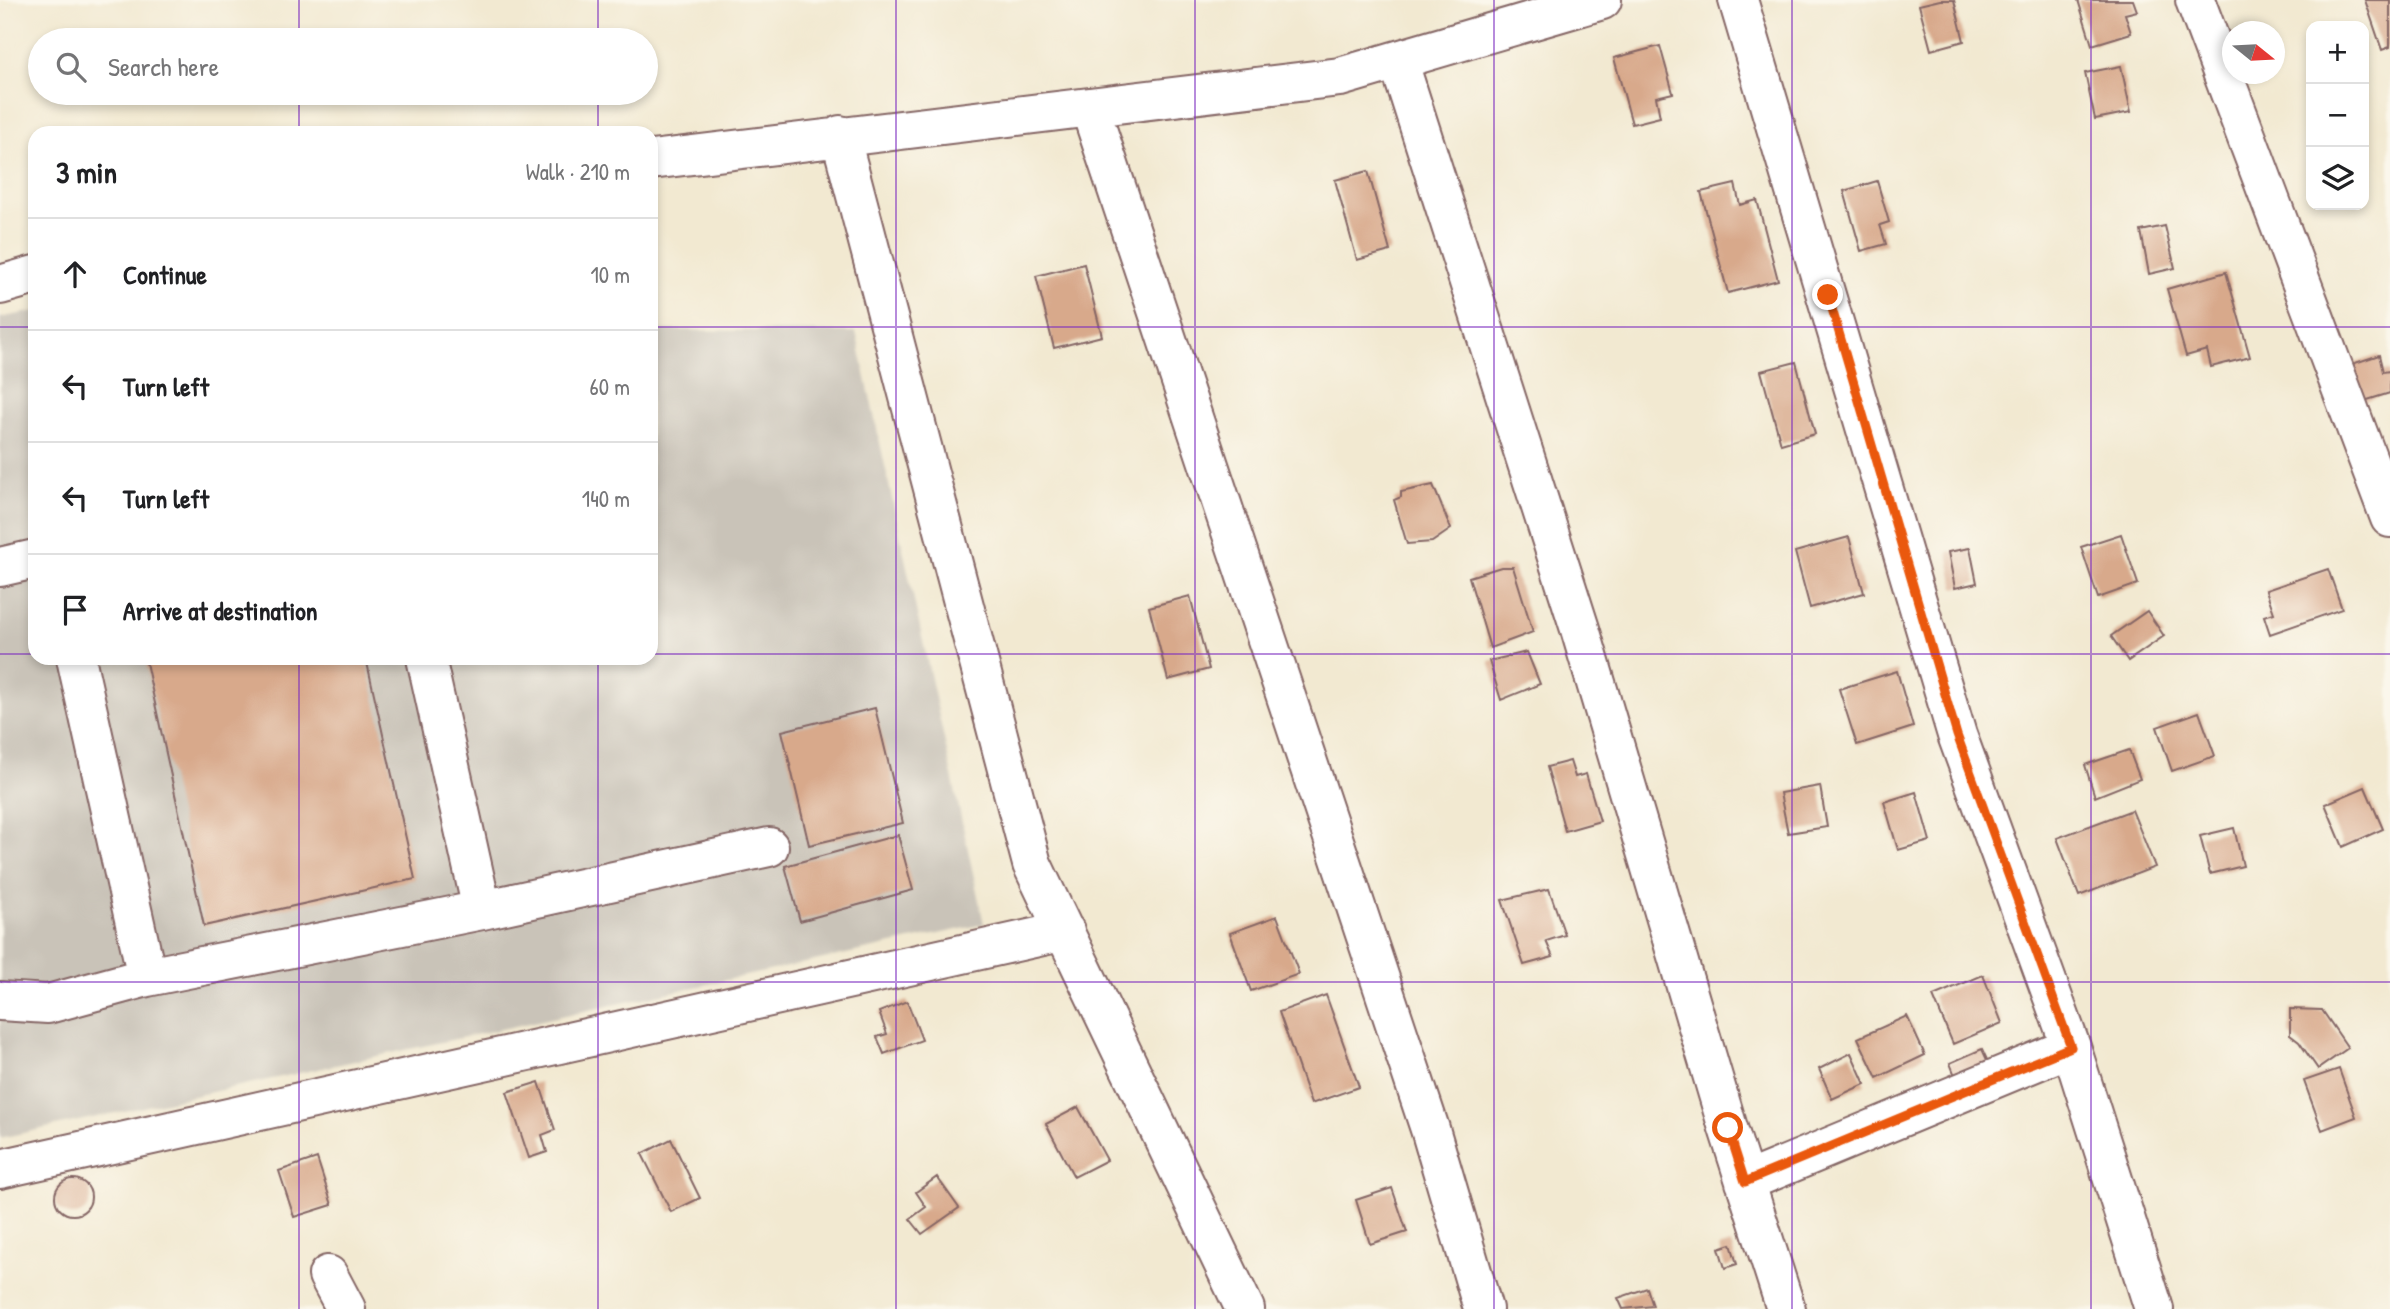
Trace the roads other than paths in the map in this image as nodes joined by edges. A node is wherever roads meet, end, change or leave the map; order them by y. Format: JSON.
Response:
{"nodes":[{"id":1,"x":1602,"y":0,"type":"edge"},
{"id":2,"x":1738,"y":0,"type":"edge"},
{"id":3,"x":2195,"y":0,"type":"edge"},
{"id":4,"x":1398,"y":60,"type":"junction"},
{"id":5,"x":1090,"y":108,"type":"junction"},
{"id":6,"x":840,"y":135,"type":"junction"},
{"id":7,"x":658,"y":159,"type":"edge"},
{"id":8,"x":28,"y":277,"type":"edge"},
{"id":9,"x":0,"y":285,"type":"edge"},
{"id":10,"x":2390,"y":518,"type":"edge"},
{"id":11,"x":28,"y":561,"type":"edge"},
{"id":12,"x":0,"y":567,"type":"edge"},
{"id":13,"x":78,"y":665,"type":"edge"},
{"id":14,"x":428,"y":665,"type":"edge"},
{"id":15,"x":769,"y":847,"type":"dead end"},
{"id":16,"x":482,"y":909,"type":"junction"},
{"id":17,"x":1065,"y":931,"type":"junction"},
{"id":18,"x":147,"y":977,"type":"junction"},
{"id":19,"x":0,"y":1002,"type":"edge"},
{"id":20,"x":2071,"y":1047,"type":"junction"},
{"id":21,"x":0,"y":1169,"type":"edge"},
{"id":22,"x":1745,"y":1182,"type":"junction"},
{"id":23,"x":328,"y":1275,"type":"dead end"},
{"id":24,"x":346,"y":1309,"type":"edge"},
{"id":25,"x":1245,"y":1309,"type":"edge"},
{"id":26,"x":1483,"y":1309,"type":"edge"},
{"id":27,"x":1787,"y":1309,"type":"edge"},
{"id":28,"x":2154,"y":1309,"type":"edge"}],
"edges":[{"from":1,"to":4,"type":"street"},
{"from":2,"to":20,"type":"street"},
{"from":3,"to":10,"type":"street"},
{"from":4,"to":5,"type":"street"},
{"from":4,"to":22,"type":"street"},
{"from":5,"to":6,"type":"street"},
{"from":5,"to":26,"type":"street"},
{"from":6,"to":7,"type":"street"},
{"from":6,"to":17,"type":"street"},
{"from":8,"to":9,"type":"street"},
{"from":11,"to":12,"type":"street"},
{"from":13,"to":18,"type":"street"},
{"from":14,"to":16,"type":"street"},
{"from":15,"to":16,"type":"street"},
{"from":16,"to":18,"type":"street"},
{"from":17,"to":21,"type":"street"},
{"from":17,"to":25,"type":"street"},
{"from":18,"to":19,"type":"street"},
{"from":20,"to":22,"type":"street"},
{"from":20,"to":28,"type":"street"},
{"from":22,"to":27,"type":"street"},
{"from":23,"to":24,"type":"street"}]}
